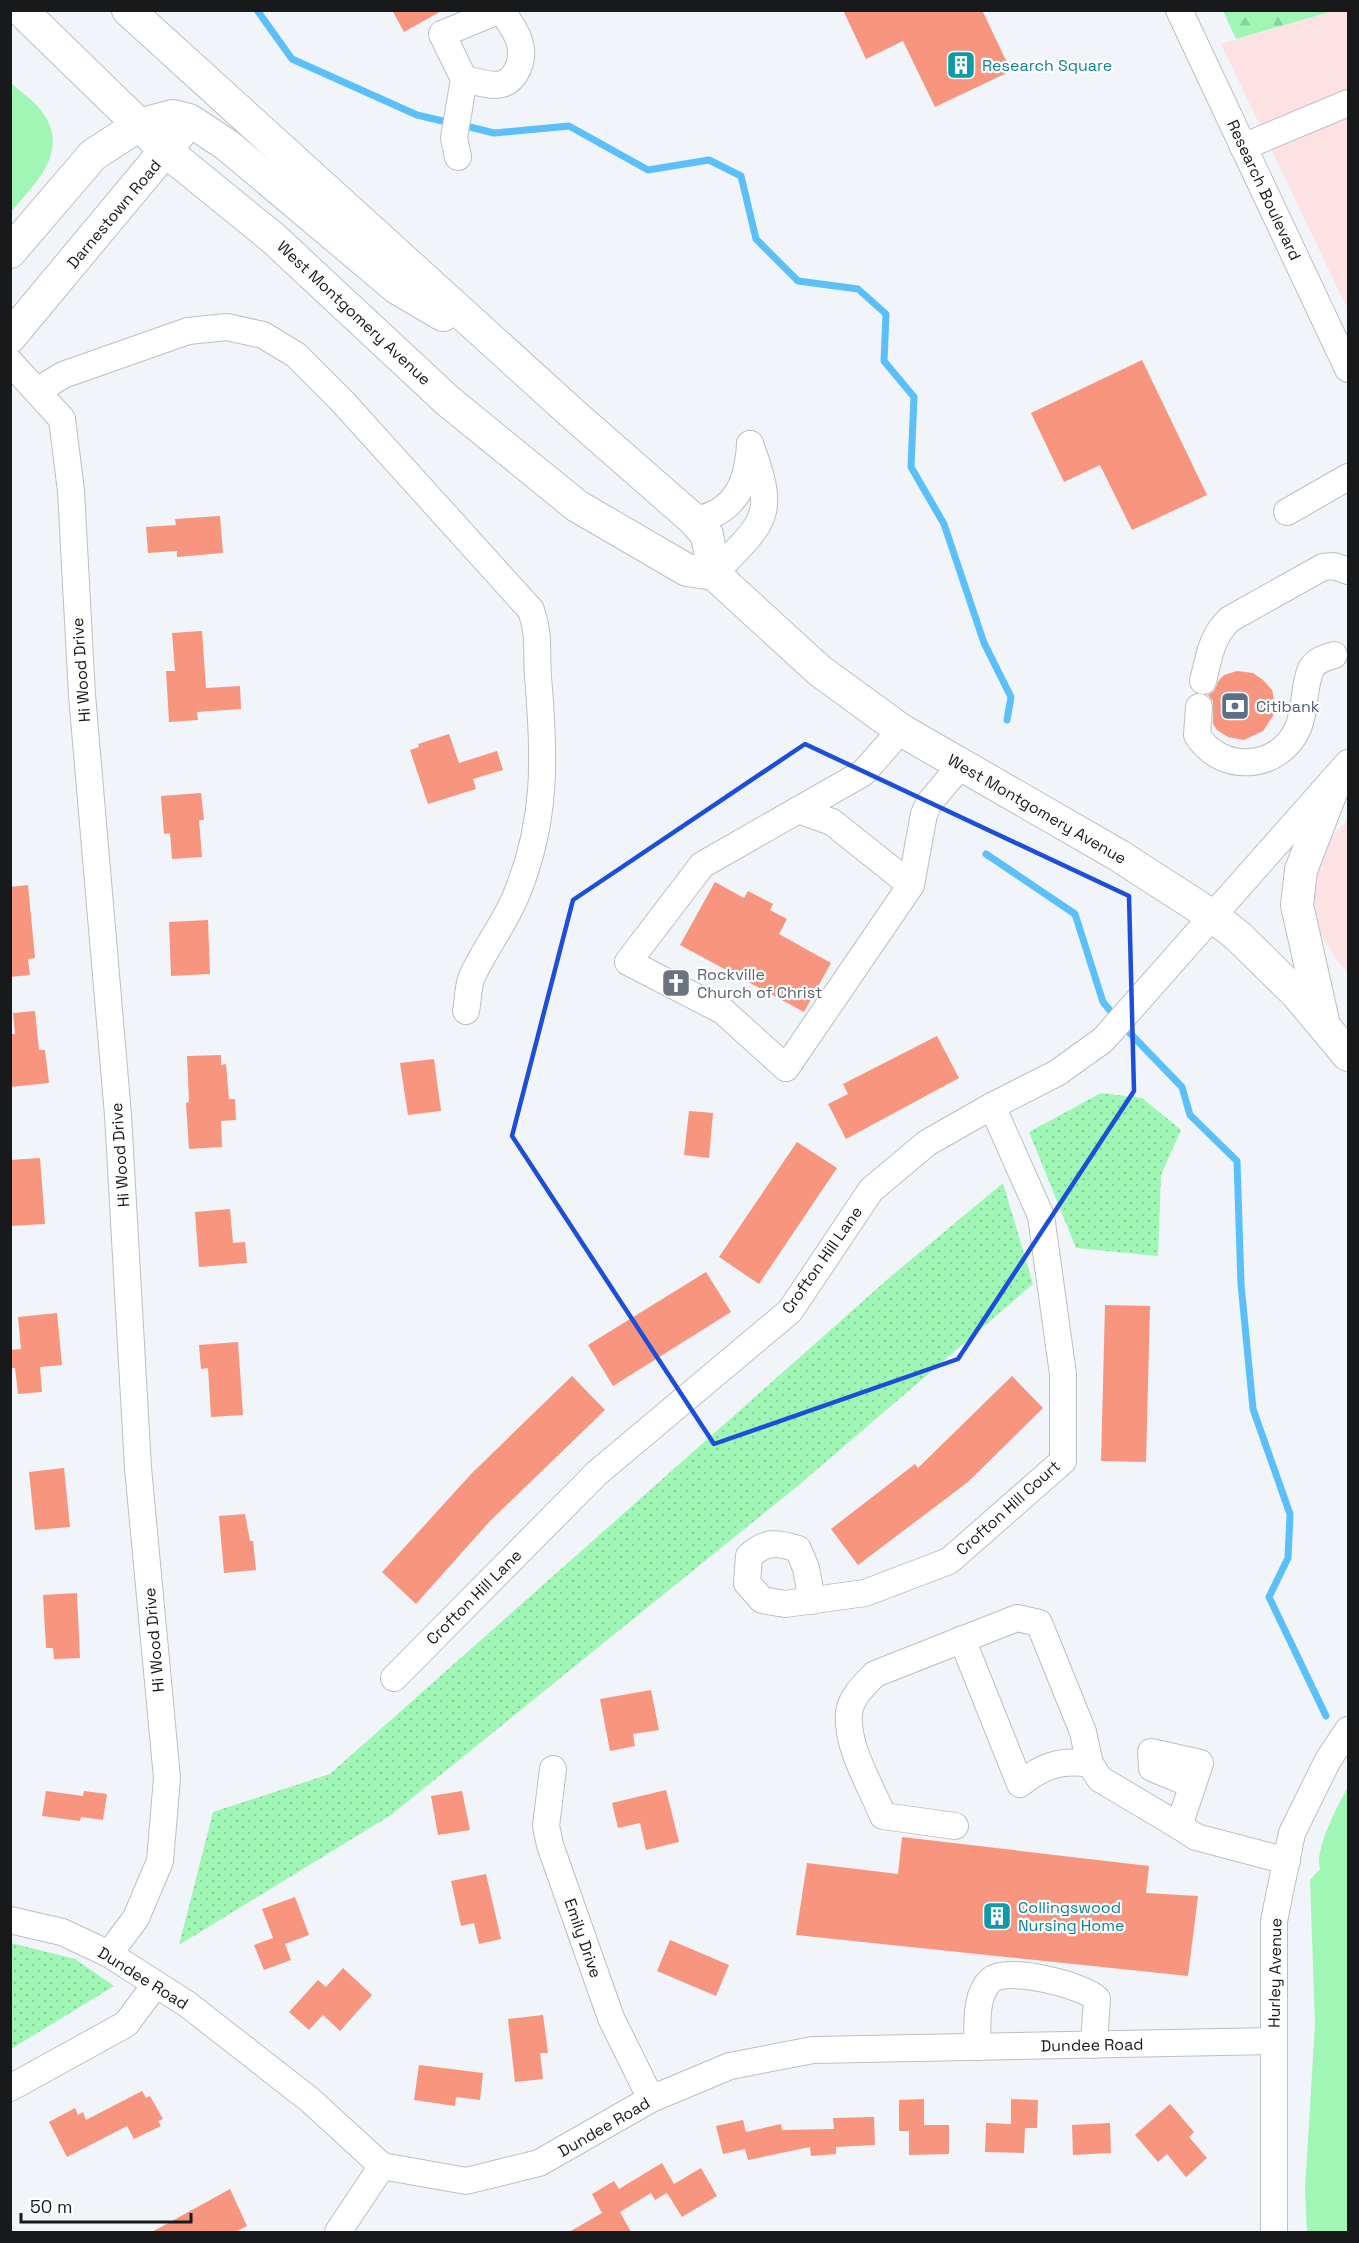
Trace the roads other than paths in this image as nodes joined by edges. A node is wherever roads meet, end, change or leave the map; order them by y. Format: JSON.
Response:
{"nodes":[{"id":1,"x":21,"y":10,"type":"edge"},
{"id":2,"x":128,"y":10,"type":"edge"},
{"id":3,"x":501,"y":10,"type":"edge"},
{"id":4,"x":1179,"y":10,"type":"edge"},
{"id":5,"x":214,"y":88,"type":"junction"},
{"id":6,"x":462,"y":89,"type":"junction"},
{"id":7,"x":1348,"y":103,"type":"edge"},
{"id":8,"x":189,"y":120,"type":"junction"},
{"id":9,"x":139,"y":125,"type":"junction"},
{"id":10,"x":456,"y":147,"type":"dead end"},
{"id":11,"x":1243,"y":147,"type":"junction"},
{"id":12,"x":166,"y":151,"type":"junction"},
{"id":13,"x":10,"y":252,"type":"edge"},
{"id":14,"x":10,"y":337,"type":"edge"},
{"id":15,"x":499,"y":347,"type":"junction"},
{"id":16,"x":10,"y":362,"type":"edge"},
{"id":17,"x":1348,"y":369,"type":"edge"},
{"id":18,"x":37,"y":391,"type":"junction"},
{"id":19,"x":1348,"y":477,"type":"edge"},
{"id":20,"x":1287,"y":512,"type":"dead end"},
{"id":21,"x":694,"y":520,"type":"junction"},
{"id":22,"x":1348,"y":571,"type":"edge"},
{"id":23,"x":714,"y":574,"type":"junction"},
{"id":24,"x":1334,"y":655,"type":"dead end"},
{"id":25,"x":1203,"y":681,"type":"dead end"},
{"id":26,"x":1199,"y":707,"type":"dead end"},
{"id":27,"x":901,"y":730,"type":"junction"},
{"id":28,"x":961,"y":765,"type":"junction"},
{"id":29,"x":1342,"y":773,"type":"edge"},
{"id":30,"x":798,"y":810,"type":"junction"},
{"id":31,"x":911,"y":885,"type":"junction"},
{"id":32,"x":1214,"y":918,"type":"junction"},
{"id":33,"x":466,"y":1011,"type":"dead end"},
{"id":34,"x":1324,"y":1025,"type":"junction"},
{"id":35,"x":1348,"y":1055,"type":"edge"},
{"id":36,"x":992,"y":1106,"type":"junction"},
{"id":37,"x":812,"y":1601,"type":"dead end"},
{"id":38,"x":962,"y":1640,"type":"junction"},
{"id":39,"x":394,"y":1677,"type":"dead end"},
{"id":40,"x":1348,"y":1730,"type":"edge"},
{"id":41,"x":1090,"y":1764,"type":"junction"},
{"id":42,"x":553,"y":1770,"type":"dead end"},
{"id":43,"x":1193,"y":1785,"type":"dead end"},
{"id":44,"x":955,"y":1826,"type":"dead end"},
{"id":45,"x":1179,"y":1826,"type":"junction"},
{"id":46,"x":1287,"y":1861,"type":"junction"},
{"id":47,"x":10,"y":1920,"type":"edge"},
{"id":48,"x":109,"y":1954,"type":"junction"},
{"id":49,"x":156,"y":1984,"type":"junction"},
{"id":50,"x":1274,"y":2041,"type":"junction"},
{"id":51,"x":1094,"y":2045,"type":"junction"},
{"id":52,"x":977,"y":2047,"type":"junction"},
{"id":53,"x":10,"y":2088,"type":"edge"},
{"id":54,"x":651,"y":2099,"type":"junction"},
{"id":55,"x":382,"y":2166,"type":"junction"},
{"id":56,"x":338,"y":2232,"type":"edge"},
{"id":57,"x":1274,"y":2232,"type":"edge"}],
"edges":[{"from":1,"to":9,"type":"main road","name":"West Montgomery Avenue"},
{"from":2,"to":5,"type":"main road"},
{"from":3,"to":6,"type":"street"},
{"from":3,"to":6,"type":"street"},
{"from":4,"to":11,"type":"street","name":"Research Boulevard"},
{"from":5,"to":8,"type":"main road","name":"Darnestown Road"},
{"from":5,"to":15,"type":"main road"},
{"from":6,"to":10,"type":"street"},
{"from":7,"to":11,"type":"street"},
{"from":8,"to":9,"type":"main road"},
{"from":8,"to":12,"type":"main road","name":"Darnestown Road"},
{"from":8,"to":15,"type":"main road"},
{"from":9,"to":12,"type":"main road","name":"West Montgomery Avenue"},
{"from":9,"to":13,"type":"main road"},
{"from":11,"to":17,"type":"street","name":"Research Boulevard"},
{"from":12,"to":14,"type":"main road","name":"Darnestown Road"},
{"from":12,"to":23,"type":"main road","name":"West Montgomery Avenue"},
{"from":15,"to":21,"type":"main road"},
{"from":16,"to":18,"type":"street","name":"Hi Wood Drive"},
{"from":18,"to":33,"type":"street"},
{"from":18,"to":48,"type":"street","name":"Hi Wood Drive"},
{"from":19,"to":20,"type":"street"},
{"from":21,"to":23,"type":"main road"},
{"from":21,"to":23,"type":"street"},
{"from":22,"to":25,"type":"street"},
{"from":23,"to":27,"type":"main road","name":"West Montgomery Avenue"},
{"from":24,"to":26,"type":"street"},
{"from":27,"to":28,"type":"main road","name":"West Montgomery Avenue"},
{"from":27,"to":30,"type":"street"},
{"from":28,"to":31,"type":"street"},
{"from":28,"to":32,"type":"main road","name":"West Montgomery Avenue"},
{"from":29,"to":32,"type":"street"},
{"from":29,"to":34,"type":"main road"},
{"from":30,"to":31,"type":"street"},
{"from":30,"to":31,"type":"street"},
{"from":32,"to":34,"type":"main road","name":"West Montgomery Avenue"},
{"from":32,"to":36,"type":"street","name":"Crofton Hill Lane"},
{"from":34,"to":35,"type":"main road","name":"West Montgomery Avenue"},
{"from":36,"to":37,"type":"street","name":"Crofton Hill Court"},
{"from":36,"to":39,"type":"street","name":"Crofton Hill Lane"},
{"from":38,"to":41,"type":"street"},
{"from":38,"to":41,"type":"street"},
{"from":38,"to":44,"type":"street"},
{"from":40,"to":46,"type":"street","name":"Hurley Avenue"},
{"from":41,"to":45,"type":"street"},
{"from":42,"to":54,"type":"street","name":"Emily Drive"},
{"from":43,"to":45,"type":"street"},
{"from":45,"to":46,"type":"street"},
{"from":46,"to":50,"type":"street","name":"Hurley Avenue"},
{"from":47,"to":48,"type":"street","name":"Dundee Road"},
{"from":48,"to":49,"type":"street","name":"Dundee Road"},
{"from":49,"to":53,"type":"street"},
{"from":49,"to":55,"type":"street","name":"Dundee Road"},
{"from":50,"to":51,"type":"street","name":"Dundee Road"},
{"from":50,"to":57,"type":"street","name":"Hurley Avenue"},
{"from":51,"to":52,"type":"street","name":"Dundee Road"},
{"from":51,"to":52,"type":"street"},
{"from":52,"to":54,"type":"street","name":"Dundee Road"},
{"from":54,"to":55,"type":"street","name":"Dundee Road"},
{"from":55,"to":56,"type":"street"}]}
